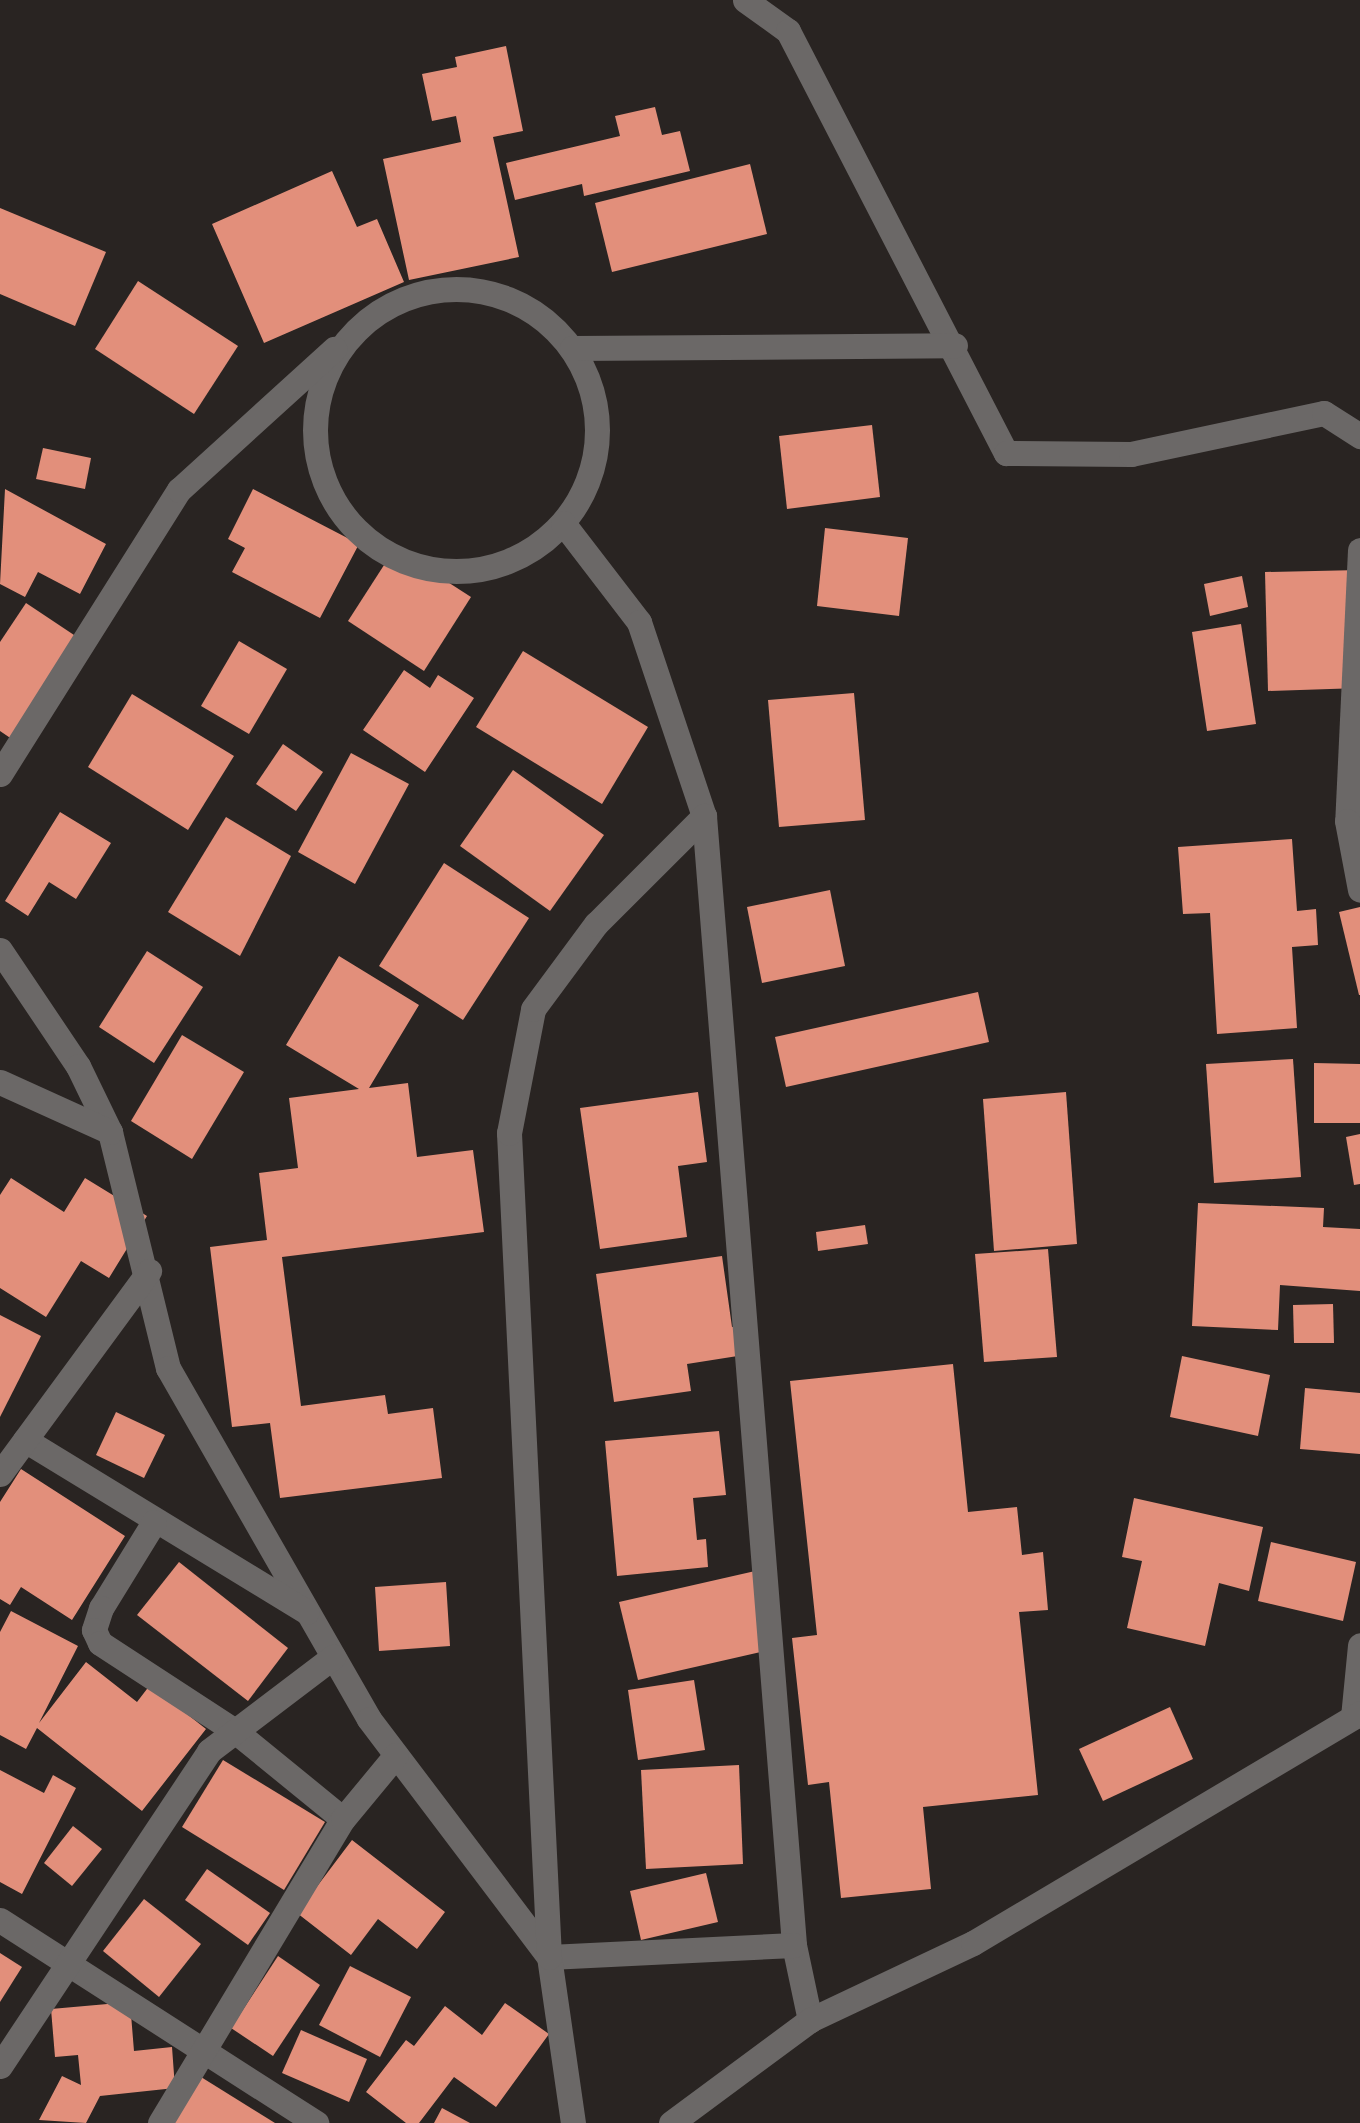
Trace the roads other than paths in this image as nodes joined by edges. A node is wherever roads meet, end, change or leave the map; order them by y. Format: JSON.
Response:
{"nodes":[{"id":1,"x":745,"y":0,"type":"edge"},
{"id":2,"x":364,"y":322,"type":"junction"},
{"id":3,"x":955,"y":345,"type":"junction"},
{"id":4,"x":572,"y":348,"type":"junction"},
{"id":5,"x":1360,"y":436,"type":"edge"},
{"id":6,"x":563,"y":522,"type":"junction"},
{"id":7,"x":1360,"y":550,"type":"edge"},
{"id":8,"x":2,"y":768,"type":"edge"},
{"id":9,"x":704,"y":816,"type":"junction"},
{"id":10,"x":1360,"y":890,"type":"edge"},
{"id":11,"x":0,"y":950,"type":"edge"},
{"id":12,"x":0,"y":1082,"type":"edge"},
{"id":13,"x":110,"y":1132,"type":"junction"},
{"id":14,"x":149,"y":1272,"type":"junction"},
{"id":15,"x":25,"y":1440,"type":"junction"},
{"id":16,"x":0,"y":1474,"type":"edge"},
{"id":17,"x":154,"y":1522,"type":"junction"},
{"id":18,"x":308,"y":1612,"type":"junction"},
{"id":19,"x":1360,"y":1646,"type":"edge"},
{"id":20,"x":333,"y":1656,"type":"junction"},
{"id":21,"x":1356,"y":1715,"type":"edge"},
{"id":22,"x":235,"y":1731,"type":"junction"},
{"id":23,"x":396,"y":1755,"type":"junction"},
{"id":24,"x":344,"y":1820,"type":"junction"},
{"id":25,"x":0,"y":1920,"type":"edge"},
{"id":26,"x":794,"y":1945,"type":"junction"},
{"id":27,"x":548,"y":1957,"type":"junction"},
{"id":28,"x":66,"y":1966,"type":"junction"},
{"id":29,"x":810,"y":2020,"type":"junction"},
{"id":30,"x":206,"y":2054,"type":"junction"},
{"id":31,"x":0,"y":2066,"type":"edge"},
{"id":32,"x":160,"y":2123,"type":"edge"},
{"id":33,"x":316,"y":2123,"type":"edge"},
{"id":34,"x":574,"y":2123,"type":"edge"},
{"id":35,"x":672,"y":2123,"type":"edge"}],
"edges":[{"from":1,"to":3,"type":"street"},
{"from":2,"to":4,"type":"street"},
{"from":2,"to":6,"type":"street"},
{"from":2,"to":8,"type":"street"},
{"from":3,"to":4,"type":"street"},
{"from":3,"to":5,"type":"street"},
{"from":4,"to":6,"type":"street"},
{"from":6,"to":9,"type":"street"},
{"from":7,"to":10,"type":"street"},
{"from":9,"to":26,"type":"street"},
{"from":9,"to":27,"type":"street"},
{"from":11,"to":13,"type":"street"},
{"from":12,"to":13,"type":"street"},
{"from":13,"to":14,"type":"street"},
{"from":14,"to":15,"type":"street"},
{"from":14,"to":18,"type":"street"},
{"from":15,"to":16,"type":"street"},
{"from":15,"to":17,"type":"street"},
{"from":17,"to":18,"type":"street"},
{"from":17,"to":22,"type":"street"},
{"from":18,"to":20,"type":"street"},
{"from":19,"to":21,"type":"street"},
{"from":20,"to":22,"type":"street"},
{"from":20,"to":23,"type":"street"},
{"from":21,"to":29,"type":"street"},
{"from":22,"to":24,"type":"street"},
{"from":22,"to":28,"type":"street"},
{"from":23,"to":24,"type":"street"},
{"from":23,"to":27,"type":"street"},
{"from":24,"to":30,"type":"street"},
{"from":25,"to":28,"type":"street"},
{"from":26,"to":27,"type":"street"},
{"from":26,"to":29,"type":"street"},
{"from":27,"to":34,"type":"street"},
{"from":28,"to":30,"type":"street"},
{"from":28,"to":31,"type":"street"},
{"from":29,"to":35,"type":"street"},
{"from":30,"to":32,"type":"street"},
{"from":30,"to":33,"type":"street"}]}
